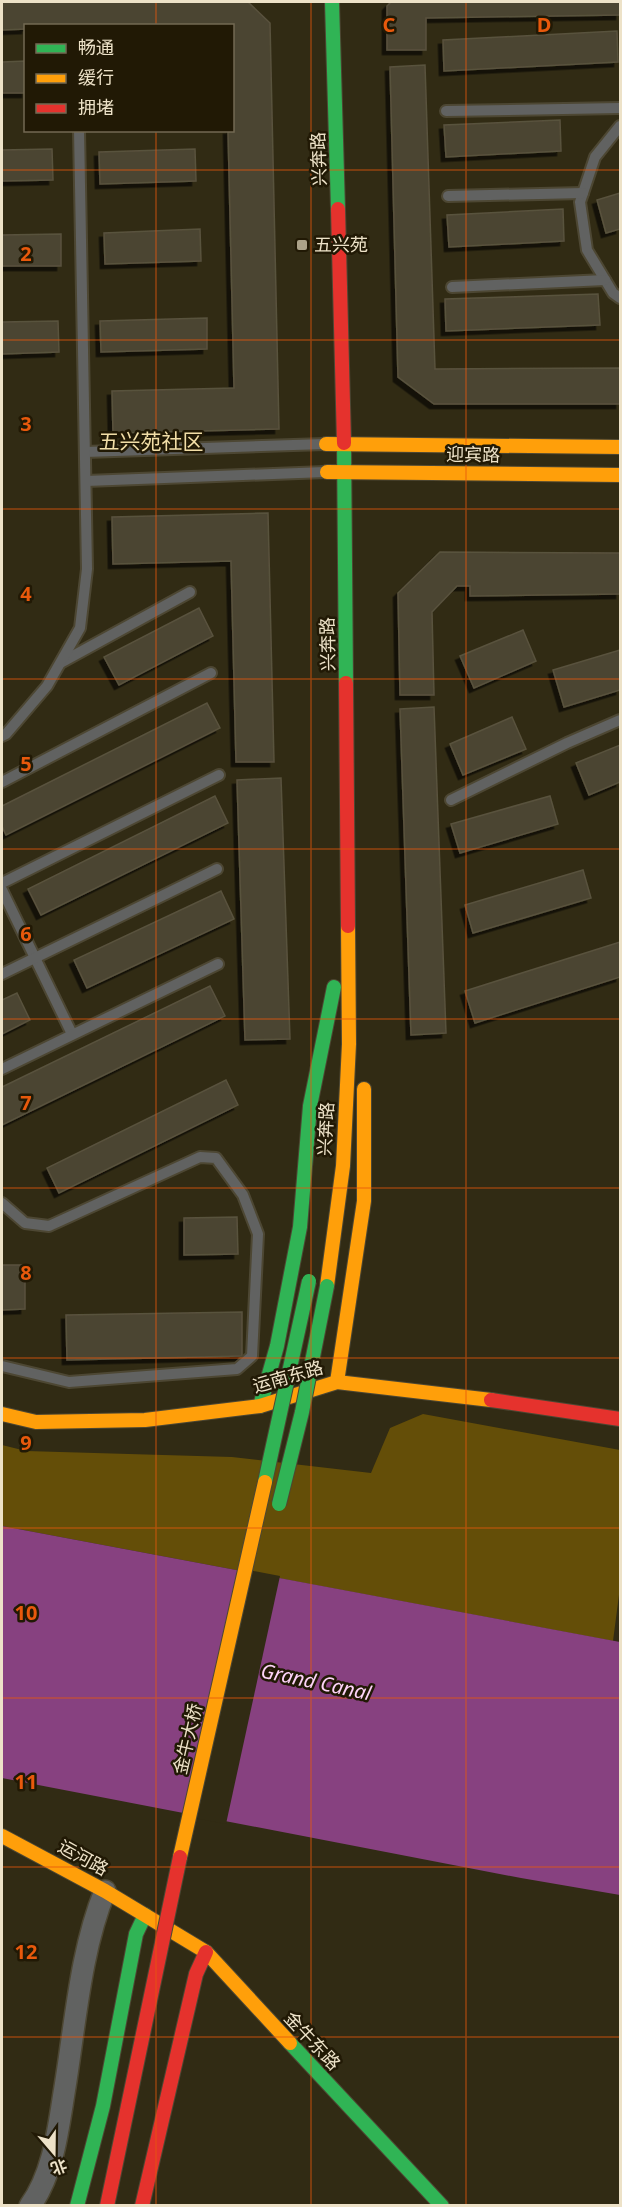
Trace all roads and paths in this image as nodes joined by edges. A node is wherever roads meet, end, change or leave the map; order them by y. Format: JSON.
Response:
{"nodes":[{"id":1,"x":332,"y":2,"type":"edge"},
{"id":2,"x":621,"y":108,"type":"edge"},
{"id":3,"x":446,"y":111,"type":"dead end"},
{"id":4,"x":621,"y":126,"type":"edge"},
{"id":5,"x":79,"y":132,"type":"edge"},
{"id":6,"x":583,"y":193,"type":"junction"},
{"id":7,"x":448,"y":196,"type":"dead end"},
{"id":8,"x":605,"y":280,"type":"junction"},
{"id":9,"x":452,"y":287,"type":"dead end"},
{"id":10,"x":621,"y":298,"type":"edge"},
{"id":11,"x":344,"y":444,"type":"junction"},
{"id":12,"x":621,"y":447,"type":"edge"},
{"id":13,"x":85,"y":452,"type":"junction"},
{"id":14,"x":325,"y":458,"type":"junction"},
{"id":15,"x":344,"y":472,"type":"junction"},
{"id":16,"x":621,"y":475,"type":"edge"},
{"id":17,"x":86,"y":481,"type":"junction"},
{"id":18,"x":190,"y":592,"type":"dead end"},
{"id":19,"x":60,"y":663,"type":"junction"},
{"id":20,"x":211,"y":673,"type":"dead end"},
{"id":21,"x":621,"y":720,"type":"edge"},
{"id":22,"x":2,"y":736,"type":"edge"},
{"id":23,"x":219,"y":775,"type":"dead end"},
{"id":24,"x":2,"y":782,"type":"edge"},
{"id":25,"x":451,"y":800,"type":"dead end"},
{"id":26,"x":217,"y":869,"type":"dead end"},
{"id":27,"x":2,"y":883,"type":"edge"},
{"id":28,"x":2,"y":890,"type":"edge"},
{"id":29,"x":35,"y":958,"type":"junction"},
{"id":30,"x":218,"y":964,"type":"dead end"},
{"id":31,"x":2,"y":974,"type":"edge"},
{"id":32,"x":349,"y":985,"type":"junction"},
{"id":33,"x":72,"y":1034,"type":"junction"},
{"id":34,"x":2,"y":1069,"type":"edge"},
{"id":35,"x":331,"y":1069,"type":"dead end"},
{"id":36,"x":2,"y":1203,"type":"edge"},
{"id":37,"x":310,"y":1276,"type":"dead end"},
{"id":38,"x":2,"y":1366,"type":"edge"},
{"id":39,"x":338,"y":1382,"type":"junction"},
{"id":40,"x":260,"y":1406,"type":"junction"},
{"id":41,"x":2,"y":1414,"type":"edge"},
{"id":42,"x":621,"y":1419,"type":"edge"},
{"id":43,"x":275,"y":1521,"type":"dead end"},
{"id":44,"x":2,"y":1836,"type":"edge"},
{"id":45,"x":105,"y":1891,"type":"junction"},
{"id":46,"x":145,"y":1915,"type":"junction"},
{"id":47,"x":182,"y":1926,"type":"dead end"},
{"id":48,"x":135,"y":1935,"type":"junction"},
{"id":49,"x":206,"y":1952,"type":"junction"},
{"id":50,"x":199,"y":1978,"type":"junction"},
{"id":51,"x":30,"y":2205,"type":"edge"},
{"id":52,"x":76,"y":2205,"type":"edge"},
{"id":53,"x":88,"y":2205,"type":"edge"},
{"id":54,"x":107,"y":2205,"type":"edge"},
{"id":55,"x":142,"y":2205,"type":"edge"},
{"id":56,"x":152,"y":2205,"type":"edge"},
{"id":57,"x":442,"y":2205,"type":"edge"}],
"edges":[{"from":1,"to":11,"type":"main road","name":"兴奔路"},
{"from":2,"to":3,"type":"lane"},
{"from":4,"to":6,"type":"lane"},
{"from":5,"to":13,"type":"lane"},
{"from":6,"to":7,"type":"lane"},
{"from":6,"to":8,"type":"lane"},
{"from":8,"to":9,"type":"lane"},
{"from":8,"to":10,"type":"lane"},
{"from":11,"to":12,"type":"main road","name":"迎宾路"},
{"from":11,"to":14,"type":"main road","name":"迎宾路"},
{"from":11,"to":15,"type":"main road","name":"兴奔路"},
{"from":13,"to":14,"type":"lane"},
{"from":13,"to":17,"type":"lane"},
{"from":14,"to":15,"type":"main road","name":"迎宾路"},
{"from":14,"to":17,"type":"lane"},
{"from":15,"to":16,"type":"main road","name":"迎宾路"},
{"from":15,"to":32,"type":"main road","name":"兴奔路"},
{"from":17,"to":19,"type":"lane"},
{"from":18,"to":19,"type":"lane"},
{"from":19,"to":22,"type":"lane"},
{"from":20,"to":24,"type":"lane"},
{"from":21,"to":25,"type":"lane"},
{"from":23,"to":27,"type":"lane"},
{"from":26,"to":29,"type":"lane"},
{"from":28,"to":29,"type":"lane"},
{"from":29,"to":31,"type":"lane"},
{"from":29,"to":33,"type":"lane"},
{"from":30,"to":33,"type":"lane"},
{"from":32,"to":39,"type":"main road"},
{"from":32,"to":43,"type":"main road","name":"兴奔路","bridge":true},
{"from":33,"to":34,"type":"lane"},
{"from":35,"to":40,"type":"main road"},
{"from":36,"to":38,"type":"lane"},
{"from":37,"to":54,"type":"main road","name":"金牛大桥","bridge":true},
{"from":39,"to":40,"type":"main road","name":"运南东路"},
{"from":39,"to":42,"type":"main road","name":"运南东路"},
{"from":40,"to":41,"type":"main road","name":"运南东路"},
{"from":44,"to":45,"type":"main road","name":"运河路"},
{"from":45,"to":46,"type":"main road","name":"运河路"},
{"from":45,"to":51,"type":"street"},
{"from":46,"to":48,"type":"main road"},
{"from":46,"to":49,"type":"main road","name":"金牛东路"},
{"from":47,"to":48,"type":"main road"},
{"from":48,"to":52,"type":"main road"},
{"from":48,"to":53,"type":"main road"},
{"from":49,"to":50,"type":"main road"},
{"from":49,"to":57,"type":"main road","name":"金牛东路"},
{"from":50,"to":55,"type":"main road"},
{"from":50,"to":56,"type":"main road"}]}
